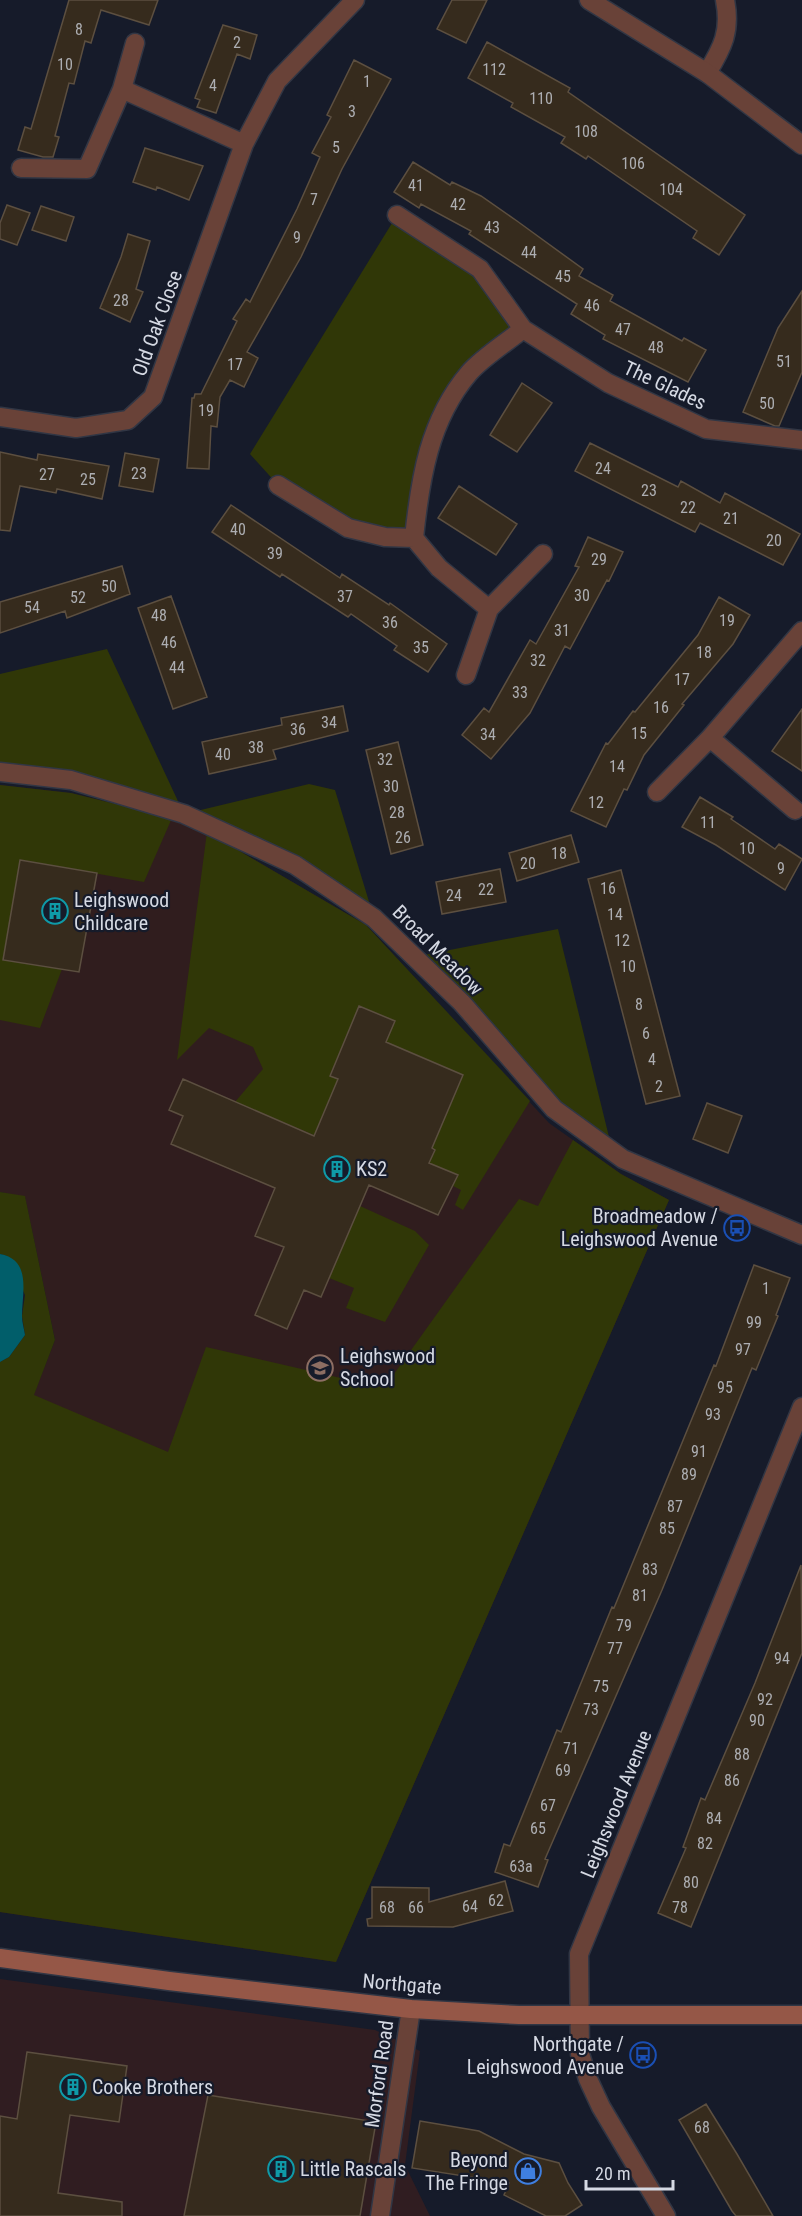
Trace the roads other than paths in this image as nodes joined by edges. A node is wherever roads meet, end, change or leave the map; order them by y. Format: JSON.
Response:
{"nodes":[{"id":1,"x":355,"y":0,"type":"edge"},
{"id":2,"x":589,"y":0,"type":"edge"},
{"id":3,"x":725,"y":0,"type":"edge"},
{"id":4,"x":135,"y":43,"type":"dead end"},
{"id":5,"x":707,"y":73,"type":"junction"},
{"id":6,"x":122,"y":89,"type":"junction"},
{"id":7,"x":244,"y":144,"type":"junction"},
{"id":8,"x":802,"y":145,"type":"edge"},
{"id":9,"x":21,"y":168,"type":"dead end"},
{"id":10,"x":397,"y":215,"type":"dead end"},
{"id":11,"x":523,"y":329,"type":"junction"},
{"id":12,"x":0,"y":417,"type":"edge"},
{"id":13,"x":802,"y":440,"type":"edge"},
{"id":14,"x":278,"y":485,"type":"dead end"},
{"id":15,"x":414,"y":538,"type":"junction"},
{"id":16,"x":543,"y":554,"type":"dead end"},
{"id":17,"x":489,"y":609,"type":"junction"},
{"id":18,"x":802,"y":631,"type":"edge"},
{"id":19,"x":466,"y":675,"type":"dead end"},
{"id":20,"x":710,"y":738,"type":"junction"},
{"id":21,"x":0,"y":772,"type":"edge"},
{"id":22,"x":657,"y":792,"type":"dead end"},
{"id":23,"x":795,"y":810,"type":"dead end"},
{"id":24,"x":802,"y":1234,"type":"edge"},
{"id":25,"x":802,"y":1407,"type":"edge"},
{"id":26,"x":0,"y":1958,"type":"edge"},
{"id":27,"x":411,"y":2009,"type":"junction"},
{"id":28,"x":579,"y":2013,"type":"junction"},
{"id":29,"x":802,"y":2015,"type":"edge"},
{"id":30,"x":380,"y":2216,"type":"edge"},
{"id":31,"x":666,"y":2216,"type":"edge"}],
"edges":[{"from":1,"to":7,"type":"street","name":"Old Oak Close"},
{"from":2,"to":5,"type":"street"},
{"from":3,"to":5,"type":"street"},
{"from":4,"to":6,"type":"street"},
{"from":5,"to":8,"type":"street"},
{"from":6,"to":7,"type":"street"},
{"from":6,"to":9,"type":"street"},
{"from":7,"to":12,"type":"street","name":"Old Oak Close"},
{"from":10,"to":11,"type":"street","name":"The Glades"},
{"from":11,"to":13,"type":"street","name":"The Glades"},
{"from":11,"to":15,"type":"street"},
{"from":14,"to":15,"type":"street"},
{"from":15,"to":17,"type":"street"},
{"from":16,"to":17,"type":"street"},
{"from":17,"to":19,"type":"street"},
{"from":18,"to":20,"type":"street"},
{"from":20,"to":22,"type":"street"},
{"from":20,"to":23,"type":"street"},
{"from":21,"to":24,"type":"street","name":"Broad Meadow"},
{"from":25,"to":28,"type":"street","name":"Leighswood Avenue"},
{"from":26,"to":27,"type":"main road","name":"Northgate"},
{"from":27,"to":28,"type":"main road","name":"Northgate"},
{"from":27,"to":30,"type":"street","name":"Morford Road"},
{"from":28,"to":29,"type":"main road","name":"Northgate"},
{"from":28,"to":31,"type":"street","name":"Leighswood Avenue"}]}
